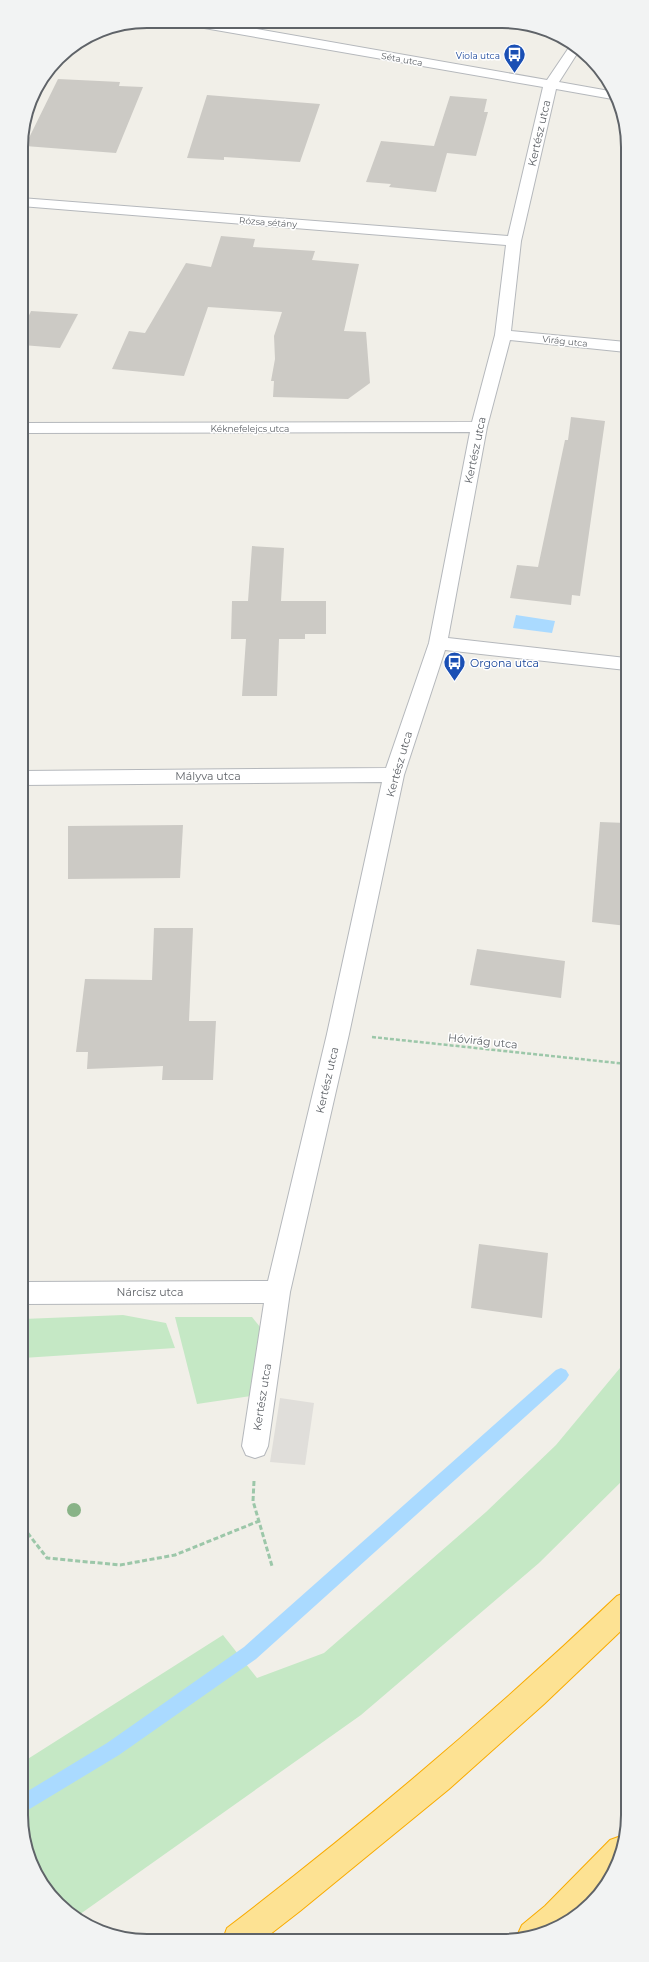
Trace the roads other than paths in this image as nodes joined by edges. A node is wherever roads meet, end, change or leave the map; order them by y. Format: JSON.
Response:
{"nodes":[{"id":1,"x":227,"y":28,"type":"edge"},
{"id":2,"x":572,"y":51,"type":"edge"},
{"id":3,"x":550,"y":85,"type":"junction"},
{"id":4,"x":609,"y":95,"type":"edge"},
{"id":5,"x":28,"y":203,"type":"edge"},
{"id":6,"x":514,"y":241,"type":"junction"},
{"id":7,"x":503,"y":335,"type":"junction"},
{"id":8,"x":621,"y":347,"type":"edge"},
{"id":9,"x":478,"y":427,"type":"junction"},
{"id":10,"x":28,"y":428,"type":"edge"},
{"id":11,"x":438,"y":643,"type":"junction"},
{"id":12,"x":621,"y":663,"type":"edge"},
{"id":13,"x":394,"y":775,"type":"junction"},
{"id":14,"x":28,"y":778,"type":"edge"},
{"id":15,"x":278,"y":1292,"type":"junction"},
{"id":16,"x":28,"y":1293,"type":"edge"},
{"id":17,"x":255,"y":1446,"type":"road end"},
{"id":18,"x":621,"y":1612,"type":"edge"},
{"id":19,"x":612,"y":1860,"type":"edge"},
{"id":20,"x":544,"y":1926,"type":"edge"},
{"id":21,"x":245,"y":1934,"type":"edge"}],
"edges":[{"from":1,"to":3,"type":"street","name":"Séta utca"},
{"from":2,"to":3,"type":"street"},
{"from":3,"to":4,"type":"street","name":"Séta utca"},
{"from":3,"to":6,"type":"street","name":"Kertész utca"},
{"from":5,"to":6,"type":"street","name":"Rózsa sétány"},
{"from":6,"to":7,"type":"street","name":"Kertész utca"},
{"from":7,"to":8,"type":"street","name":"Virág utca"},
{"from":7,"to":9,"type":"street","name":"Kertész utca"},
{"from":9,"to":10,"type":"street","name":"Kéknefelejcs utca"},
{"from":9,"to":11,"type":"street","name":"Kertész utca"},
{"from":11,"to":12,"type":"street"},
{"from":11,"to":13,"type":"street","name":"Kertész utca"},
{"from":13,"to":14,"type":"street","name":"Mályva utca"},
{"from":13,"to":15,"type":"street","name":"Kertész utca"},
{"from":15,"to":16,"type":"street","name":"Nárcisz utca"},
{"from":15,"to":17,"type":"street","name":"Kertész utca"},
{"from":18,"to":21,"type":"highway"},
{"from":19,"to":20,"type":"highway"}]}
